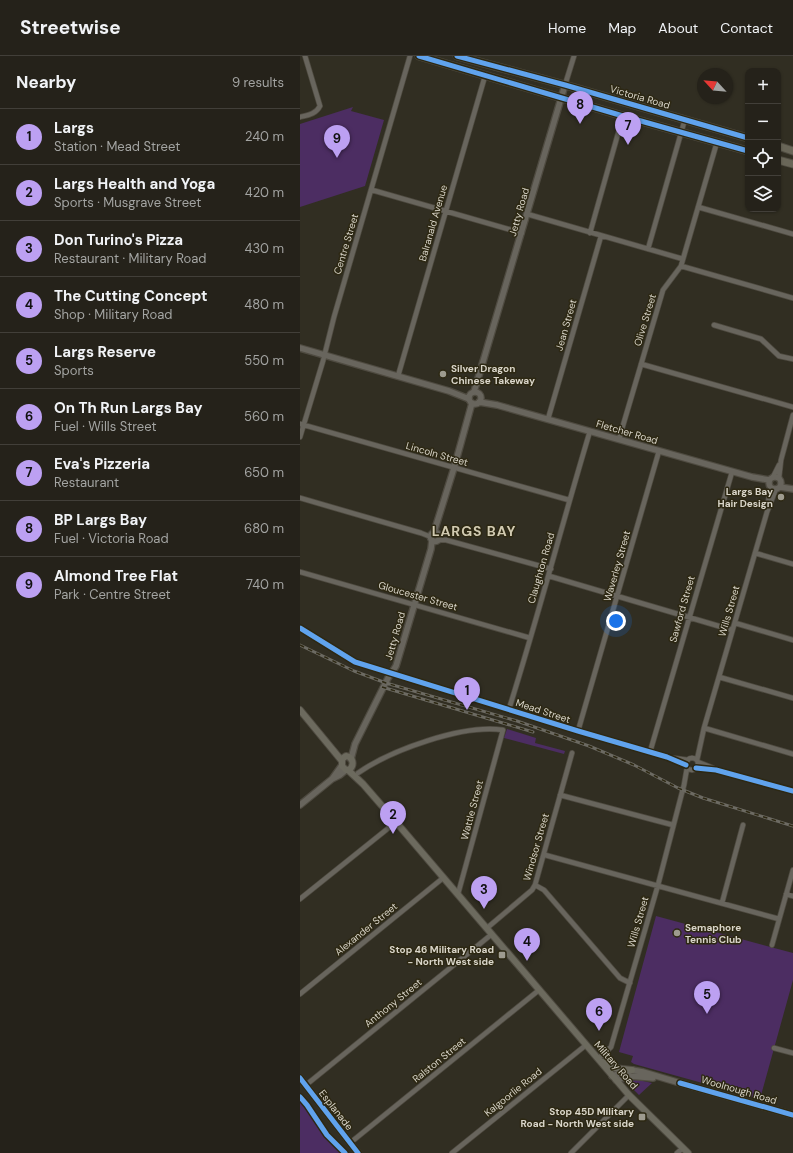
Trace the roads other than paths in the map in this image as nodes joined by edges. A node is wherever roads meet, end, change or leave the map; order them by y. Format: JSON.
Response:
{"nodes":[{"id":1,"x":305,"y":56,"type":"edge"},
{"id":2,"x":410,"y":56,"type":"edge"},
{"id":3,"x":419,"y":56,"type":"edge"},
{"id":4,"x":458,"y":56,"type":"edge"},
{"id":5,"x":574,"y":56,"type":"edge"},
{"id":6,"x":485,"y":76,"type":"junction"},
{"id":7,"x":565,"y":85,"type":"junction"},
{"id":8,"x":561,"y":97,"type":"junction"},
{"id":9,"x":623,"y":116,"type":"junction"},
{"id":10,"x":300,"y":117,"type":"edge"},
{"id":11,"x":685,"y":119,"type":"junction"},
{"id":12,"x":680,"y":133,"type":"junction"},
{"id":13,"x":745,"y":137,"type":"edge"},
{"id":14,"x":717,"y":142,"type":"junction"},
{"id":15,"x":781,"y":147,"type":"edge"},
{"id":16,"x":745,"y":150,"type":"edge"},
{"id":17,"x":793,"y":151,"type":"edge"},
{"id":18,"x":781,"y":161,"type":"edge"},
{"id":19,"x":793,"y":164,"type":"edge"},
{"id":20,"x":372,"y":190,"type":"junction"},
{"id":21,"x":698,"y":207,"type":"junction"},
{"id":22,"x":446,"y":212,"type":"junction"},
{"id":23,"x":528,"y":214,"type":"junction"},
{"id":24,"x":522,"y":233,"type":"junction"},
{"id":25,"x":590,"y":233,"type":"junction"},
{"id":26,"x":793,"y":234,"type":"edge"},
{"id":27,"x":601,"y":236,"type":"junction"},
{"id":28,"x":648,"y":249,"type":"junction"},
{"id":29,"x":683,"y":259,"type":"junction"},
{"id":30,"x":681,"y":266,"type":"junction"},
{"id":31,"x":793,"y":298,"type":"edge"},
{"id":32,"x":714,"y":325,"type":"dead end"},
{"id":33,"x":300,"y":348,"type":"edge"},
{"id":34,"x":324,"y":355,"type":"junction"},
{"id":35,"x":793,"y":359,"type":"edge"},
{"id":36,"x":641,"y":364,"type":"junction"},
{"id":37,"x":398,"y":376,"type":"junction"},
{"id":38,"x":475,"y":398,"type":"junction"},
{"id":39,"x":793,"y":406,"type":"edge"},
{"id":40,"x":793,"y":415,"type":"edge"},
{"id":41,"x":548,"y":419,"type":"junction"},
{"id":42,"x":302,"y":424,"type":"edge"},
{"id":43,"x":590,"y":431,"type":"junction"},
{"id":44,"x":300,"y":437,"type":"edge"},
{"id":45,"x":619,"y":439,"type":"junction"},
{"id":46,"x":659,"y":451,"type":"junction"},
{"id":47,"x":454,"y":468,"type":"junction"},
{"id":48,"x":732,"y":472,"type":"junction"},
{"id":49,"x":775,"y":483,"type":"junction"},
{"id":50,"x":793,"y":488,"type":"edge"},
{"id":51,"x":300,"y":498,"type":"edge"},
{"id":52,"x":569,"y":500,"type":"junction"},
{"id":53,"x":435,"y":537,"type":"junction"},
{"id":54,"x":755,"y":553,"type":"junction"},
{"id":55,"x":793,"y":564,"type":"edge"},
{"id":56,"x":550,"y":569,"type":"junction"},
{"id":57,"x":300,"y":572,"type":"edge"},
{"id":58,"x":549,"y":576,"type":"junction"},
{"id":59,"x":617,"y":596,"type":"junction"},
{"id":60,"x":414,"y":604,"type":"junction"},
{"id":61,"x":690,"y":617,"type":"junction"},
{"id":62,"x":735,"y":623,"type":"junction"},
{"id":63,"x":300,"y":628,"type":"edge"},
{"id":64,"x":732,"y":630,"type":"junction"},
{"id":65,"x":530,"y":638,"type":"junction"},
{"id":66,"x":793,"y":640,"type":"edge"},
{"id":67,"x":392,"y":674,"type":"junction"},
{"id":68,"x":719,"y":677,"type":"junction"},
{"id":69,"x":793,"y":698,"type":"edge"},
{"id":70,"x":509,"y":709,"type":"junction"},
{"id":71,"x":300,"y":710,"type":"edge"},
{"id":72,"x":704,"y":728,"type":"junction"},
{"id":73,"x":578,"y":731,"type":"junction"},
{"id":74,"x":650,"y":752,"type":"junction"},
{"id":75,"x":572,"y":753,"type":"dead end"},
{"id":76,"x":793,"y":754,"type":"edge"},
{"id":77,"x":345,"y":759,"type":"junction"},
{"id":78,"x":691,"y":762,"type":"junction"},
{"id":79,"x":349,"y":769,"type":"junction"},
{"id":80,"x":694,"y":769,"type":"junction"},
{"id":81,"x":716,"y":770,"type":"junction"},
{"id":82,"x":358,"y":773,"type":"junction"},
{"id":83,"x":332,"y":779,"type":"junction"},
{"id":84,"x":363,"y":784,"type":"junction"},
{"id":85,"x":684,"y":785,"type":"junction"},
{"id":86,"x":793,"y":791,"type":"edge"},
{"id":87,"x":560,"y":795,"type":"junction"},
{"id":88,"x":300,"y":805,"type":"edge"},
{"id":89,"x":396,"y":822,"type":"junction"},
{"id":90,"x":673,"y":825,"type":"junction"},
{"id":91,"x":743,"y":825,"type":"dead end"},
{"id":92,"x":545,"y":855,"type":"junction"},
{"id":93,"x":793,"y":870,"type":"edge"},
{"id":94,"x":443,"y":878,"type":"junction"},
{"id":95,"x":536,"y":885,"type":"junction"},
{"id":96,"x":658,"y":885,"type":"junction"},
{"id":97,"x":458,"y":894,"type":"junction"},
{"id":98,"x":786,"y":894,"type":"junction"},
{"id":99,"x":793,"y":896,"type":"edge"},
{"id":100,"x":300,"y":899,"type":"edge"},
{"id":101,"x":722,"y":903,"type":"junction"},
{"id":102,"x":779,"y":919,"type":"junction"},
{"id":103,"x":487,"y":928,"type":"junction"},
{"id":104,"x":492,"y":934,"type":"junction"},
{"id":105,"x":772,"y":945,"type":"dead end"},
{"id":106,"x":630,"y":983,"type":"junction"},
{"id":107,"x":539,"y":990,"type":"junction"},
{"id":108,"x":300,"y":994,"type":"edge"},
{"id":109,"x":586,"y":1045,"type":"junction"},
{"id":110,"x":774,"y":1048,"type":"dead end"},
{"id":111,"x":793,"y":1053,"type":"edge"},
{"id":112,"x":598,"y":1060,"type":"junction"},
{"id":113,"x":632,"y":1070,"type":"junction"},
{"id":114,"x":300,"y":1078,"type":"edge"},
{"id":115,"x":614,"y":1078,"type":"junction"},
{"id":116,"x":680,"y":1083,"type":"junction"},
{"id":117,"x":306,"y":1085,"type":"junction"},
{"id":118,"x":629,"y":1095,"type":"junction"},
{"id":119,"x":793,"y":1115,"type":"edge"},
{"id":120,"x":350,"y":1143,"type":"junction"},
{"id":121,"x":683,"y":1148,"type":"junction"},
{"id":122,"x":358,"y":1153,"type":"edge"},
{"id":123,"x":452,"y":1153,"type":"edge"},
{"id":124,"x":571,"y":1153,"type":"edge"},
{"id":125,"x":677,"y":1153,"type":"edge"},
{"id":126,"x":688,"y":1153,"type":"edge"}],
"edges":[{"from":1,"to":10,"type":"street"},
{"from":2,"to":20,"type":"street","name":"Centre Street"},
{"from":3,"to":6,"type":"highway"},
{"from":4,"to":7,"type":"highway","name":"Victoria Road"},
{"from":5,"to":7,"type":"street","name":"Jetty Road"},
{"from":6,"to":8,"type":"highway"},
{"from":6,"to":22,"type":"street","name":"Balranald Avenue"},
{"from":7,"to":8,"type":"street","name":"Jetty Road"},
{"from":7,"to":11,"type":"highway","name":"Victoria Road"},
{"from":8,"to":9,"type":"highway"},
{"from":8,"to":23,"type":"street","name":"Jetty Road"},
{"from":9,"to":12,"type":"highway"},
{"from":9,"to":25,"type":"street"},
{"from":11,"to":12,"type":"street"},
{"from":11,"to":13,"type":"highway","name":"Victoria Road"},
{"from":12,"to":14,"type":"highway"},
{"from":12,"to":28,"type":"street"},
{"from":14,"to":16,"type":"highway"},
{"from":14,"to":21,"type":"street","name":"Olive Street"},
{"from":15,"to":17,"type":"highway"},
{"from":18,"to":19,"type":"highway"},
{"from":20,"to":22,"type":"street"},
{"from":20,"to":34,"type":"street","name":"Centre Street"},
{"from":21,"to":26,"type":"street"},
{"from":21,"to":29,"type":"street","name":"Olive Street"},
{"from":22,"to":24,"type":"street"},
{"from":22,"to":37,"type":"street","name":"Balranald Avenue"},
{"from":23,"to":24,"type":"street","name":"Jetty Road"},
{"from":23,"to":25,"type":"street"},
{"from":24,"to":38,"type":"street","name":"Jetty Road"},
{"from":25,"to":27,"type":"street"},
{"from":27,"to":28,"type":"street"},
{"from":27,"to":41,"type":"street","name":"Jean Street"},
{"from":28,"to":29,"type":"street"},
{"from":29,"to":30,"type":"street","name":"Olive Street"},
{"from":30,"to":31,"type":"street"},
{"from":30,"to":36,"type":"street","name":"Olive Street"},
{"from":32,"to":35,"type":"street"},
{"from":33,"to":34,"type":"street","name":"Fletcher Road"},
{"from":34,"to":37,"type":"street","name":"Fletcher Road"},
{"from":34,"to":42,"type":"street","name":"Centre Street"},
{"from":36,"to":39,"type":"street"},
{"from":36,"to":45,"type":"street","name":"Olive Street"},
{"from":37,"to":38,"type":"street","name":"Fletcher Road"},
{"from":38,"to":41,"type":"street","name":"Fletcher Road"},
{"from":38,"to":47,"type":"street","name":"Jetty Road"},
{"from":40,"to":49,"type":"street","name":"Wills Street"},
{"from":41,"to":43,"type":"street","name":"Fletcher Road"},
{"from":42,"to":44,"type":"street","name":"Centre Street"},
{"from":42,"to":47,"type":"street","name":"Lincoln Street"},
{"from":43,"to":45,"type":"street","name":"Fletcher Road"},
{"from":43,"to":52,"type":"street","name":"Claughton Road"},
{"from":45,"to":46,"type":"street","name":"Fletcher Road"},
{"from":46,"to":48,"type":"street","name":"Fletcher Road"},
{"from":46,"to":59,"type":"street","name":"Waverley Street"},
{"from":47,"to":52,"type":"street","name":"Lincoln Street"},
{"from":47,"to":53,"type":"street","name":"Jetty Road"},
{"from":48,"to":49,"type":"street","name":"Fletcher Road"},
{"from":48,"to":61,"type":"street","name":"Sawford Street"},
{"from":49,"to":50,"type":"street","name":"Fletcher Road"},
{"from":49,"to":54,"type":"street","name":"Wills Street"},
{"from":51,"to":53,"type":"street"},
{"from":52,"to":56,"type":"street","name":"Claughton Road"},
{"from":53,"to":56,"type":"street"},
{"from":53,"to":60,"type":"street","name":"Jetty Road"},
{"from":54,"to":55,"type":"street"},
{"from":54,"to":62,"type":"street","name":"Wills Street"},
{"from":56,"to":58,"type":"street","name":"Claughton Road"},
{"from":57,"to":60,"type":"street","name":"Gloucester Street"},
{"from":58,"to":59,"type":"street"},
{"from":58,"to":65,"type":"street","name":"Claughton Road"},
{"from":59,"to":61,"type":"street"},
{"from":59,"to":73,"type":"street","name":"Waverley Street"},
{"from":60,"to":65,"type":"street","name":"Gloucester Street"},
{"from":60,"to":67,"type":"street","name":"Jetty Road"},
{"from":61,"to":64,"type":"street"},
{"from":61,"to":74,"type":"street","name":"Sawford Street"},
{"from":62,"to":64,"type":"street","name":"Wills Street"},
{"from":62,"to":66,"type":"street"},
{"from":63,"to":67,"type":"street","name":"Mead Street"},
{"from":64,"to":68,"type":"street","name":"Wills Street"},
{"from":65,"to":70,"type":"street","name":"Claughton Road"},
{"from":67,"to":70,"type":"street","name":"Mead Street"},
{"from":67,"to":77,"type":"street","name":"Jetty Road"},
{"from":68,"to":69,"type":"street"},
{"from":68,"to":72,"type":"street","name":"Wills Street"},
{"from":70,"to":73,"type":"street","name":"Mead Street"},
{"from":71,"to":77,"type":"main road"},
{"from":72,"to":76,"type":"street"},
{"from":72,"to":78,"type":"street","name":"Wills Street"},
{"from":73,"to":74,"type":"street","name":"Mead Street"},
{"from":74,"to":78,"type":"street","name":"Mead Street"},
{"from":75,"to":87,"type":"street","name":"Windsor Street"},
{"from":77,"to":79,"type":"main road"},
{"from":77,"to":79,"type":"main road"},
{"from":77,"to":83,"type":"street","name":"Jetty Road"},
{"from":78,"to":80,"type":"street","name":"Mead Street"},
{"from":78,"to":80,"type":"street","name":"Wills Street"},
{"from":78,"to":81,"type":"street","name":"Mead Street"},
{"from":78,"to":85,"type":"street","name":"Wills Street"},
{"from":79,"to":82,"type":"main road","name":"Military Road"},
{"from":79,"to":83,"type":"street","name":"Jetty Road"},
{"from":79,"to":84,"type":"main road","name":"Military Road"},
{"from":80,"to":81,"type":"street","name":"Mead Street"},
{"from":80,"to":85,"type":"street","name":"Wills Street"},
{"from":81,"to":86,"type":"street","name":"Mead Street"},
{"from":82,"to":84,"type":"main road","name":"Military Road"},
{"from":82,"to":97,"type":"street","name":"Wattle Street"},
{"from":83,"to":88,"type":"street","name":"Jetty Road"},
{"from":84,"to":89,"type":"main road","name":"Military Road"},
{"from":85,"to":90,"type":"street","name":"Wills Street"},
{"from":87,"to":90,"type":"street"},
{"from":87,"to":92,"type":"street","name":"Windsor Street"},
{"from":89,"to":94,"type":"main road","name":"Military Road"},
{"from":89,"to":100,"type":"street"},
{"from":90,"to":96,"type":"street","name":"Wills Street"},
{"from":91,"to":101,"type":"street"},
{"from":92,"to":95,"type":"street","name":"Windsor Street"},
{"from":92,"to":96,"type":"street"},
{"from":93,"to":98,"type":"street"},
{"from":94,"to":97,"type":"main road","name":"Military Road"},
{"from":94,"to":108,"type":"street","name":"Alexander Street"},
{"from":95,"to":103,"type":"street","name":"Windsor Street"},
{"from":95,"to":106,"type":"street"},
{"from":96,"to":101,"type":"street"},
{"from":96,"to":106,"type":"street","name":"Wills Street"},
{"from":97,"to":103,"type":"main road","name":"Military Road"},
{"from":98,"to":99,"type":"street"},
{"from":98,"to":102,"type":"street"},
{"from":101,"to":102,"type":"street"},
{"from":102,"to":105,"type":"street"},
{"from":103,"to":104,"type":"main road","name":"Military Road"},
{"from":104,"to":107,"type":"main road","name":"Military Road"},
{"from":104,"to":117,"type":"street","name":"Anthony Street"},
{"from":106,"to":112,"type":"street","name":"Wills Street"},
{"from":107,"to":109,"type":"main road","name":"Military Road"},
{"from":107,"to":120,"type":"street","name":"Ralston Street"},
{"from":109,"to":112,"type":"main road","name":"Military Road"},
{"from":109,"to":123,"type":"street","name":"Kalgoorlie Road"},
{"from":110,"to":111,"type":"street"},
{"from":112,"to":113,"type":"main road"},
{"from":112,"to":115,"type":"main road","name":"Military Road"},
{"from":113,"to":115,"type":"street","name":"Woolnough Road"},
{"from":113,"to":116,"type":"street","name":"Woolnough Road"},
{"from":114,"to":117,"type":"street","name":"Esplanade"},
{"from":115,"to":116,"type":"street","name":"Woolnough Road"},
{"from":115,"to":118,"type":"main road","name":"Military Road"},
{"from":116,"to":119,"type":"street","name":"Woolnough Road"},
{"from":117,"to":120,"type":"street","name":"Esplanade"},
{"from":118,"to":121,"type":"main road","name":"Military Road"},
{"from":118,"to":124,"type":"street"},
{"from":120,"to":122,"type":"street","name":"Esplanade"},
{"from":121,"to":125,"type":"street"},
{"from":121,"to":126,"type":"main road","name":"Military Road"}]}
